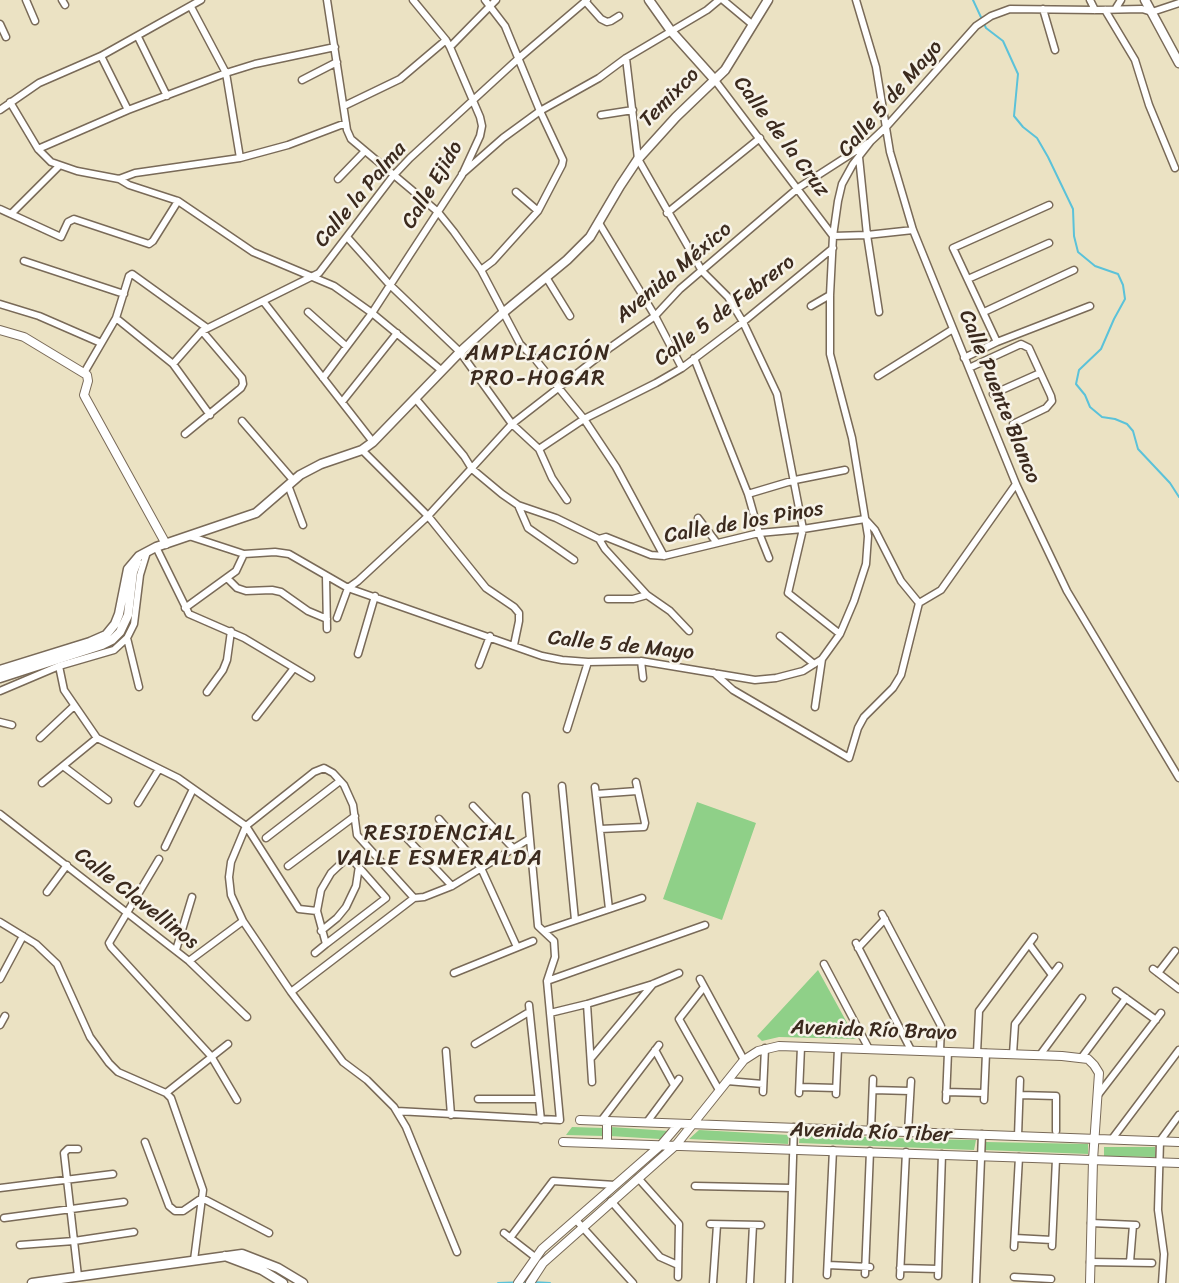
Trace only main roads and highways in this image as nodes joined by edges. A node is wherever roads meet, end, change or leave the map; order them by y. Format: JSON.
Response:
{"nodes":[{"id":1,"x":649,"y":0,"type":"edge"},
{"id":2,"x":768,"y":0,"type":"edge"},
{"id":3,"x":1145,"y":0,"type":"edge"},
{"id":4,"x":1179,"y":63,"type":"edge"},
{"id":5,"x":714,"y":79,"type":"junction"},
{"id":6,"x":143,"y":554,"type":"junction"},
{"id":7,"x":0,"y":670,"type":"edge"},
{"id":8,"x":0,"y":678,"type":"edge"},
{"id":9,"x":225,"y":1256,"type":"junction"},
{"id":10,"x":32,"y":1283,"type":"edge"},
{"id":11,"x":283,"y":1283,"type":"edge"},
{"id":12,"x":303,"y":1283,"type":"edge"}],
"edges":[{"from":1,"to":5,"type":"main road","name":"Calle de la Cruz"},
{"from":2,"to":5,"type":"main road","name":"Temixco"},
{"from":3,"to":4,"type":"main road"},
{"from":5,"to":6,"type":"main road","name":"Temixco"},
{"from":6,"to":7,"type":"main road"},
{"from":6,"to":8,"type":"main road"},
{"from":9,"to":10,"type":"main road"},
{"from":9,"to":11,"type":"main road"},
{"from":9,"to":12,"type":"main road"}]}
